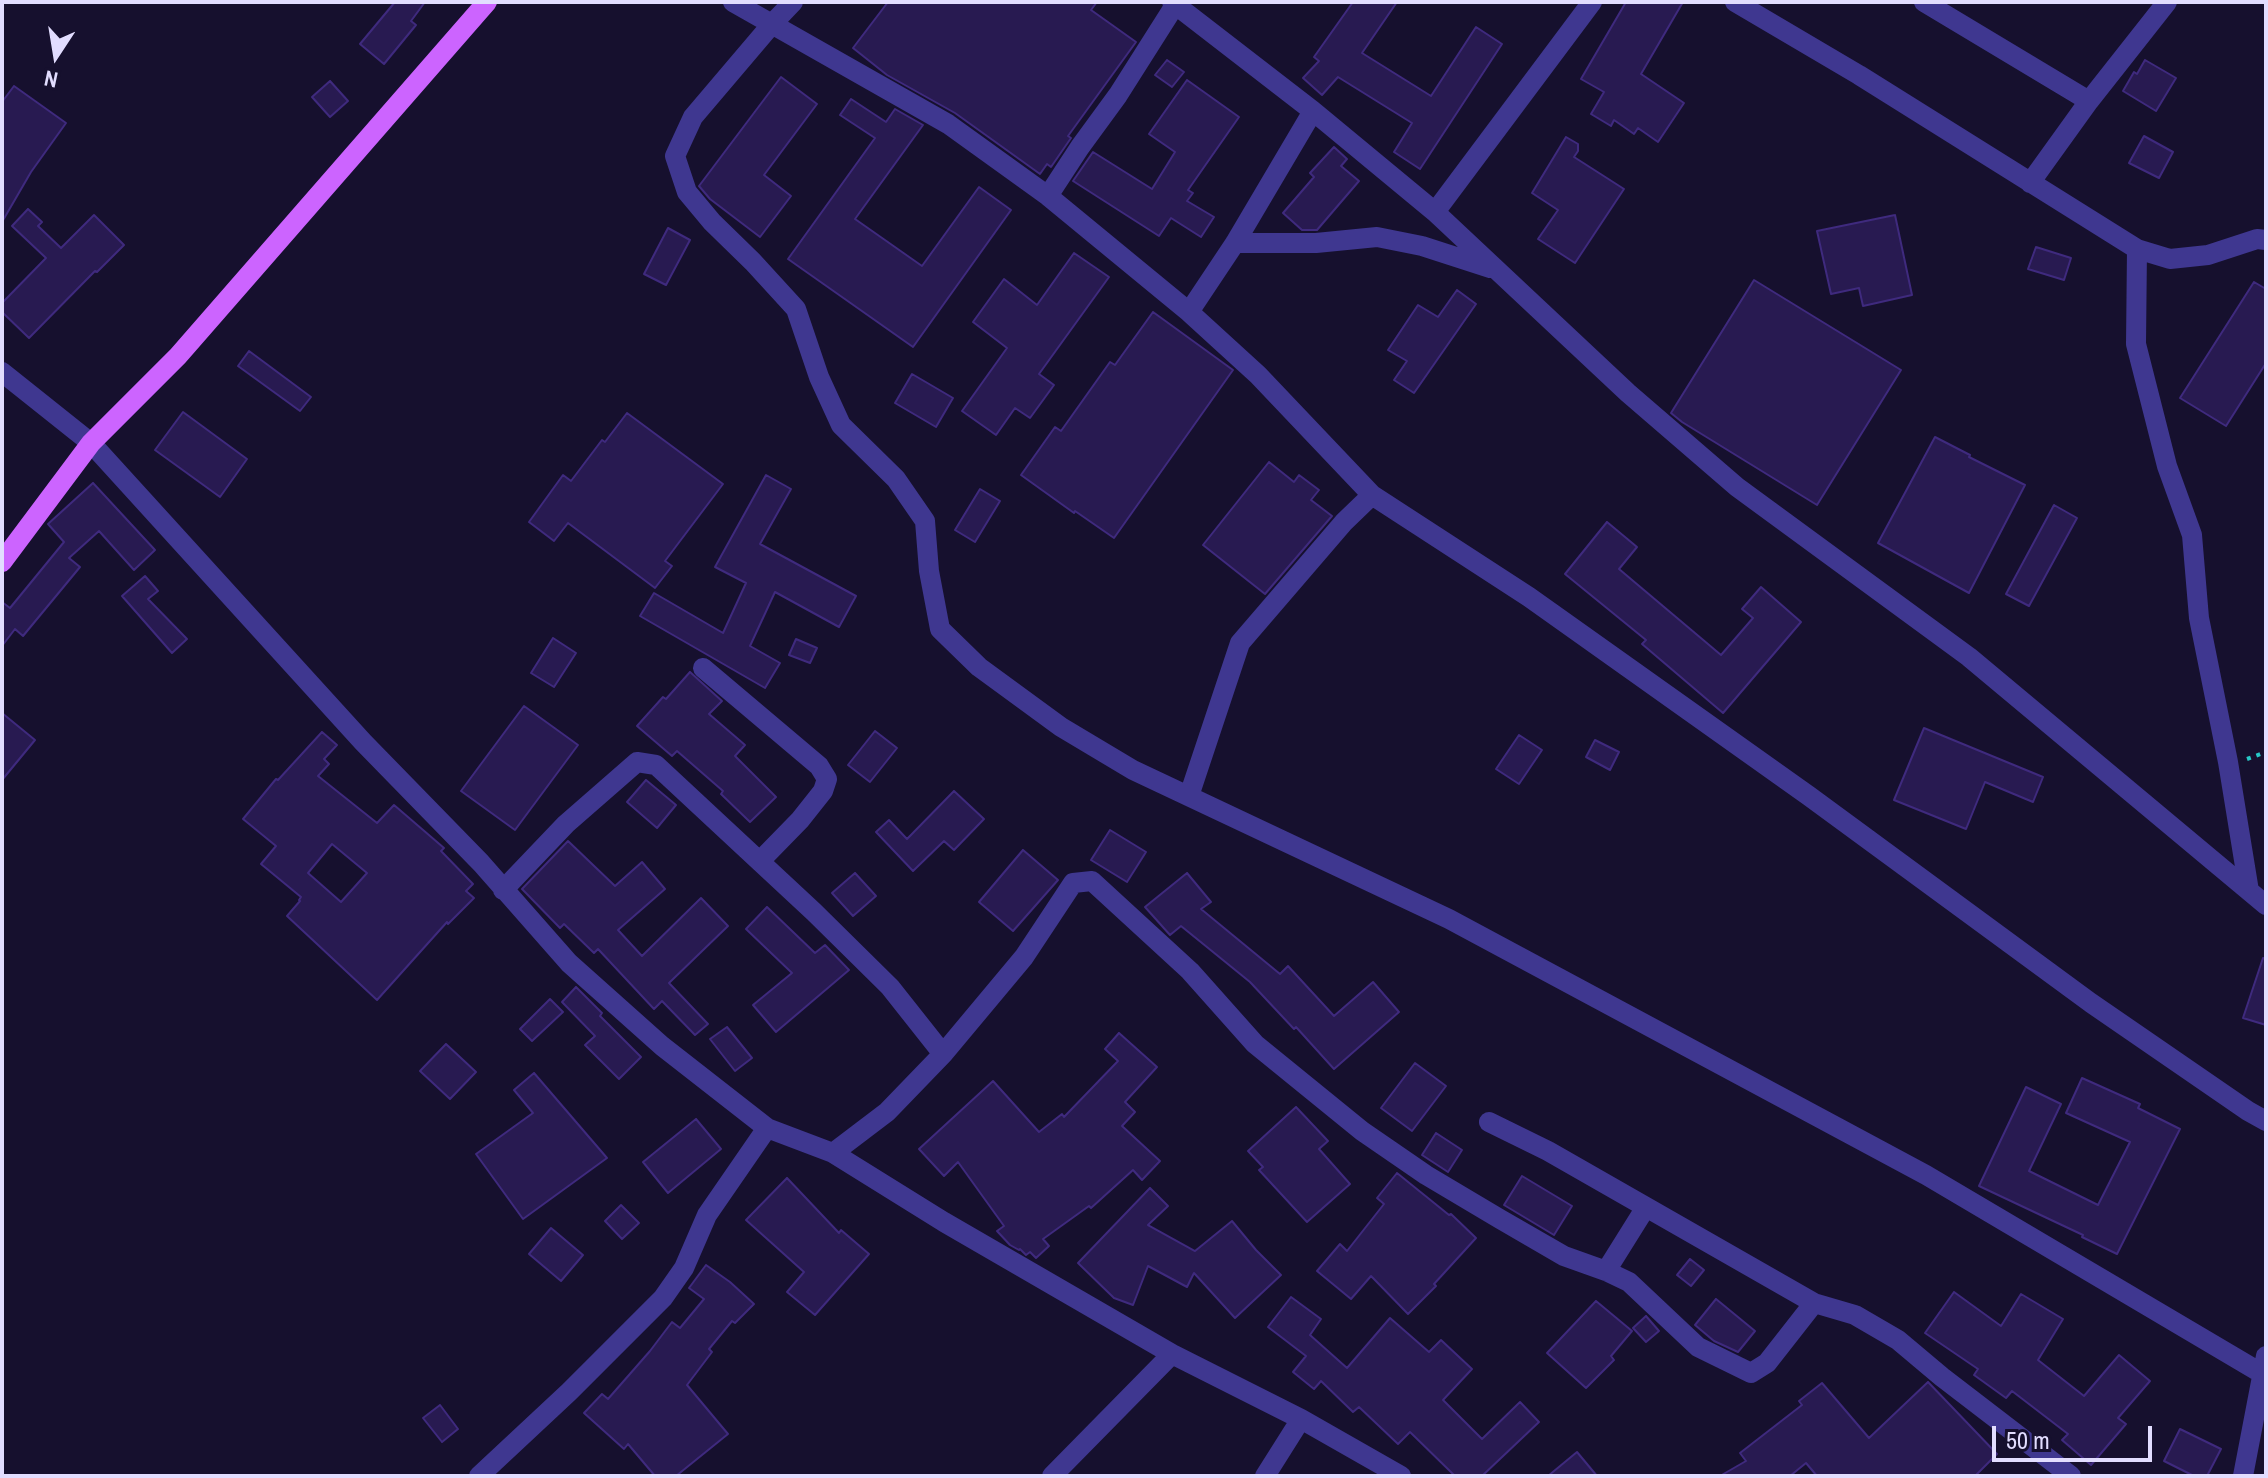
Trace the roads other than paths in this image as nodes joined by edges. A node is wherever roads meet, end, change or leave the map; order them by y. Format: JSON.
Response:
{"nodes":[{"id":1,"x":487,"y":2,"type":"edge"},
{"id":2,"x":733,"y":2,"type":"edge"},
{"id":3,"x":793,"y":2,"type":"edge"},
{"id":4,"x":1592,"y":2,"type":"edge"},
{"id":5,"x":1735,"y":2,"type":"edge"},
{"id":6,"x":1924,"y":2,"type":"edge"},
{"id":7,"x":2167,"y":2,"type":"edge"},
{"id":8,"x":1175,"y":3,"type":"edge"},
{"id":9,"x":772,"y":24,"type":"junction"},
{"id":10,"x":2089,"y":101,"type":"junction"},
{"id":11,"x":1313,"y":111,"type":"junction"},
{"id":12,"x":2030,"y":183,"type":"junction"},
{"id":13,"x":1048,"y":196,"type":"junction"},
{"id":14,"x":1435,"y":212,"type":"junction"},
{"id":15,"x":2266,"y":240,"type":"edge"},
{"id":16,"x":1235,"y":243,"type":"junction"},
{"id":17,"x":2137,"y":249,"type":"junction"},
{"id":18,"x":1503,"y":273,"type":"junction"},
{"id":19,"x":1189,"y":312,"type":"junction"},
{"id":20,"x":2,"y":372,"type":"edge"},
{"id":21,"x":91,"y":443,"type":"junction"},
{"id":22,"x":1372,"y":495,"type":"junction"},
{"id":23,"x":2,"y":562,"type":"edge"},
{"id":24,"x":703,"y":668,"type":"dead end"},
{"id":25,"x":1189,"y":796,"type":"junction"},
{"id":26,"x":760,"y":861,"type":"junction"},
{"id":27,"x":503,"y":890,"type":"junction"},
{"id":28,"x":2249,"y":891,"type":"junction"},
{"id":29,"x":2266,"y":905,"type":"edge"},
{"id":30,"x":943,"y":1054,"type":"junction"},
{"id":31,"x":2266,"y":1121,"type":"edge"},
{"id":32,"x":1489,"y":1122,"type":"dead end"},
{"id":33,"x":767,"y":1128,"type":"junction"},
{"id":34,"x":833,"y":1153,"type":"junction"},
{"id":35,"x":1646,"y":1207,"type":"junction"},
{"id":36,"x":1606,"y":1271,"type":"junction"},
{"id":37,"x":1814,"y":1303,"type":"junction"},
{"id":38,"x":1172,"y":1354,"type":"junction"},
{"id":39,"x":2265,"y":1369,"type":"edge"},
{"id":40,"x":1301,"y":1419,"type":"junction"},
{"id":41,"x":479,"y":1476,"type":"edge"},
{"id":42,"x":1052,"y":1476,"type":"edge"},
{"id":43,"x":1265,"y":1476,"type":"edge"},
{"id":44,"x":1401,"y":1476,"type":"edge"},
{"id":45,"x":2071,"y":1476,"type":"edge"},
{"id":46,"x":2243,"y":1476,"type":"edge"}],
"edges":[{"from":1,"to":21,"type":"main road"},
{"from":2,"to":9,"type":"street"},
{"from":3,"to":9,"type":"street"},
{"from":4,"to":14,"type":"street"},
{"from":5,"to":12,"type":"street"},
{"from":6,"to":10,"type":"street"},
{"from":7,"to":10,"type":"street"},
{"from":8,"to":11,"type":"street"},
{"from":8,"to":13,"type":"street"},
{"from":9,"to":13,"type":"street"},
{"from":9,"to":25,"type":"street"},
{"from":10,"to":12,"type":"street"},
{"from":11,"to":14,"type":"street"},
{"from":11,"to":16,"type":"street"},
{"from":12,"to":17,"type":"street"},
{"from":13,"to":19,"type":"street"},
{"from":14,"to":18,"type":"street"},
{"from":15,"to":17,"type":"street"},
{"from":16,"to":18,"type":"street"},
{"from":16,"to":19,"type":"street"},
{"from":17,"to":28,"type":"street"},
{"from":18,"to":28,"type":"street"},
{"from":19,"to":22,"type":"street"},
{"from":20,"to":21,"type":"street"},
{"from":21,"to":23,"type":"main road"},
{"from":21,"to":27,"type":"street"},
{"from":22,"to":25,"type":"street"},
{"from":22,"to":31,"type":"street"},
{"from":24,"to":26,"type":"street"},
{"from":25,"to":39,"type":"street"},
{"from":26,"to":27,"type":"street"},
{"from":26,"to":30,"type":"street"},
{"from":27,"to":33,"type":"street"},
{"from":28,"to":29,"type":"street"},
{"from":30,"to":34,"type":"street"},
{"from":30,"to":36,"type":"street"},
{"from":32,"to":35,"type":"street"},
{"from":33,"to":34,"type":"street"},
{"from":33,"to":41,"type":"street"},
{"from":34,"to":38,"type":"street"},
{"from":35,"to":36,"type":"street"},
{"from":35,"to":37,"type":"street"},
{"from":36,"to":37,"type":"street"},
{"from":37,"to":45,"type":"street"},
{"from":38,"to":40,"type":"street"},
{"from":38,"to":42,"type":"street"},
{"from":39,"to":46,"type":"street"},
{"from":40,"to":43,"type":"street"},
{"from":40,"to":44,"type":"street"}]}
